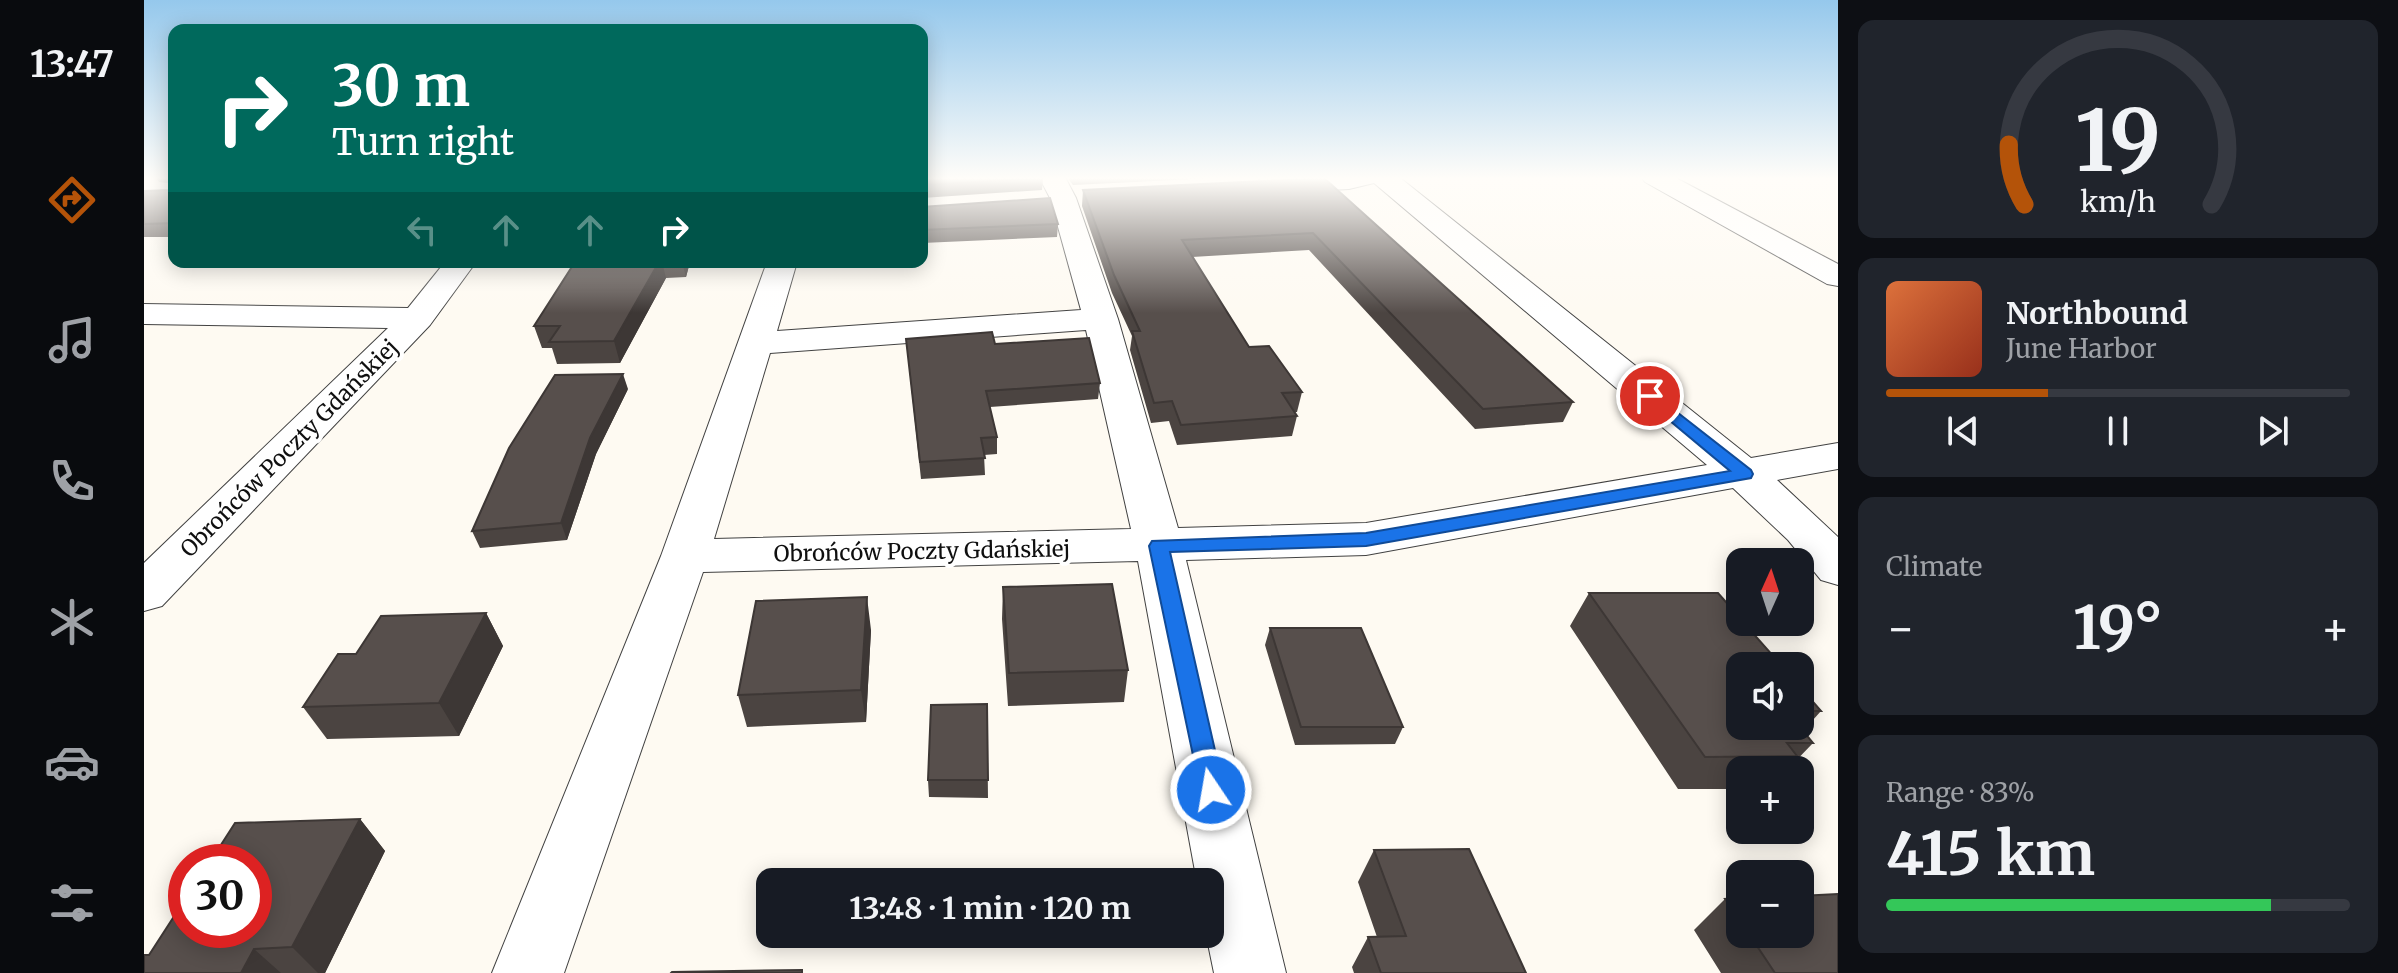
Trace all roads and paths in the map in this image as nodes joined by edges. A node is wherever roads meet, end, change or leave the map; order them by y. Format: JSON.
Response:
{"nodes":[{"id":1,"x":1070,"y":222,"type":"edge"},
{"id":2,"x":1438,"y":222,"type":"edge"},
{"id":3,"x":1738,"y":222,"type":"edge"},
{"id":4,"x":1823,"y":239,"type":"dead end"},
{"id":5,"x":1780,"y":245,"type":"junction"},
{"id":6,"x":456,"y":268,"type":"edge"},
{"id":7,"x":780,"y":268,"type":"edge"},
{"id":8,"x":1838,"y":277,"type":"edge"},
{"id":9,"x":144,"y":314,"type":"edge"},
{"id":10,"x":418,"y":318,"type":"junction"},
{"id":11,"x":1101,"y":319,"type":"junction"},
{"id":12,"x":757,"y":343,"type":"junction"},
{"id":13,"x":1838,"y":456,"type":"edge"},
{"id":14,"x":1744,"y":474,"type":"junction"},
{"id":15,"x":1159,"y":546,"type":"junction"},
{"id":16,"x":685,"y":556,"type":"junction"},
{"id":17,"x":1838,"y":568,"type":"edge"},
{"id":18,"x":150,"y":581,"type":"edge"},
{"id":19,"x":528,"y":973,"type":"edge"},
{"id":20,"x":1250,"y":973,"type":"edge"}],
"edges":[{"from":1,"to":11,"type":"street"},
{"from":2,"to":14,"type":"street"},
{"from":3,"to":5,"type":"street"},
{"from":4,"to":5,"type":"street"},
{"from":5,"to":8,"type":"street"},
{"from":6,"to":10,"type":"street","name":"Obrońców Poczty Gdańskiej"},
{"from":7,"to":12,"type":"street"},
{"from":9,"to":10,"type":"street"},
{"from":10,"to":18,"type":"street","name":"Obrońców Poczty Gdańskiej"},
{"from":11,"to":12,"type":"street"},
{"from":11,"to":15,"type":"street"},
{"from":12,"to":16,"type":"street"},
{"from":13,"to":14,"type":"street","name":"Obrońców Poczty Gdańskiej"},
{"from":14,"to":15,"type":"street","name":"Obrońców Poczty Gdańskiej"},
{"from":14,"to":17,"type":"street"},
{"from":15,"to":16,"type":"street","name":"Obrońców Poczty Gdańskiej"},
{"from":15,"to":20,"type":"street"},
{"from":16,"to":19,"type":"street"}]}
